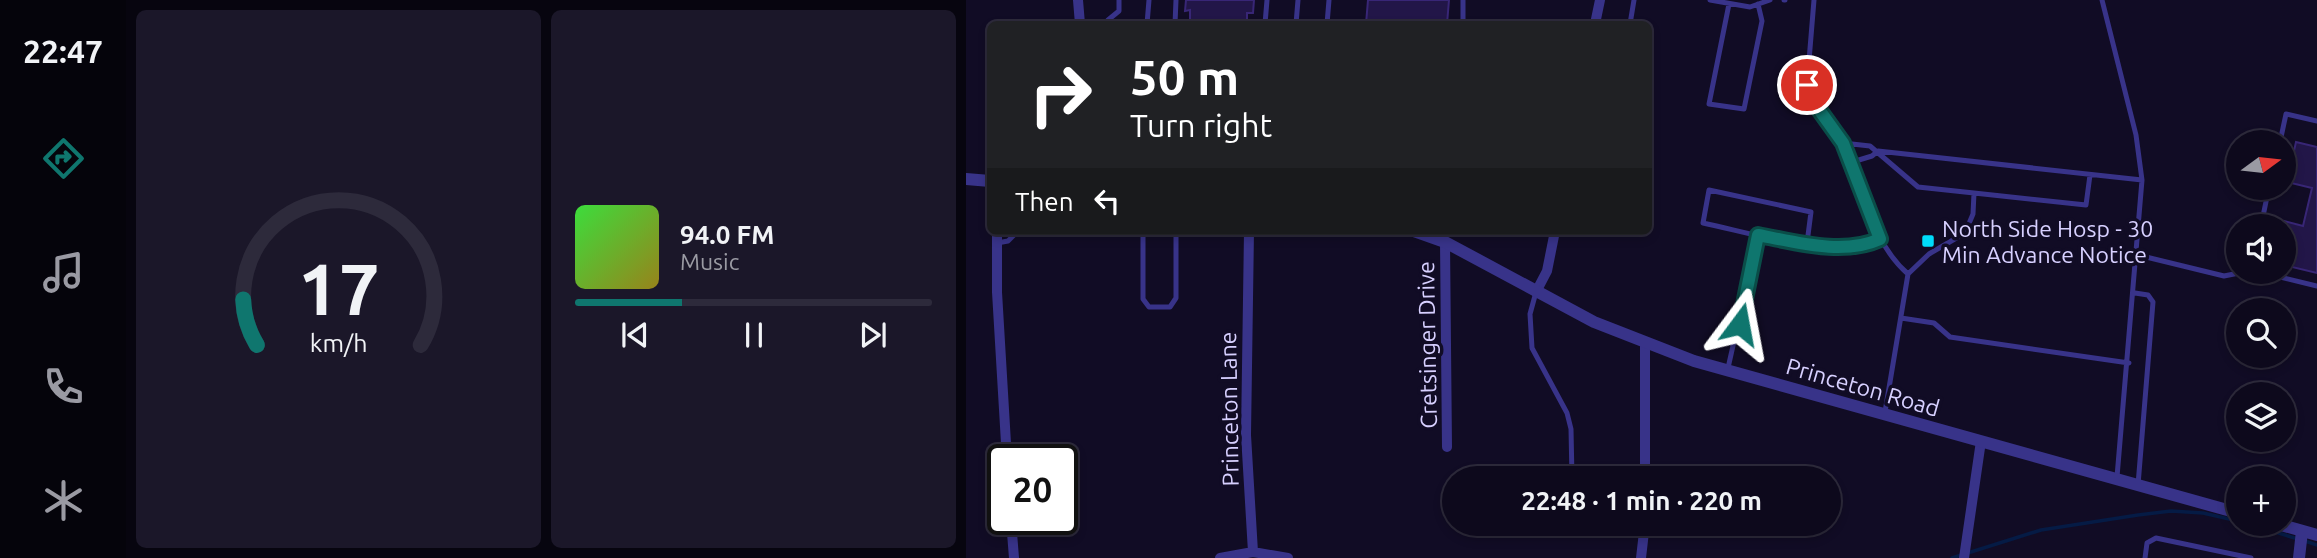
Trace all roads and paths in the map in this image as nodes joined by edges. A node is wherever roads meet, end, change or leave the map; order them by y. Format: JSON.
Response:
{"nodes":[{"id":1,"x":1078,"y":0,"type":"edge"},
{"id":2,"x":1119,"y":0,"type":"edge"},
{"id":3,"x":1149,"y":0,"type":"edge"},
{"id":4,"x":1176,"y":0,"type":"edge"},
{"id":5,"x":1267,"y":0,"type":"edge"},
{"id":6,"x":1298,"y":0,"type":"edge"},
{"id":7,"x":1329,"y":0,"type":"edge"},
{"id":8,"x":1463,"y":0,"type":"edge"},
{"id":9,"x":1600,"y":0,"type":"edge"},
{"id":10,"x":1634,"y":0,"type":"edge"},
{"id":11,"x":1710,"y":0,"type":"edge"},
{"id":12,"x":1770,"y":0,"type":"edge"},
{"id":13,"x":1814,"y":0,"type":"edge"},
{"id":14,"x":2102,"y":0,"type":"edge"},
{"id":15,"x":1729,"y":4,"type":"junction"},
{"id":16,"x":1758,"y":4,"type":"junction"},
{"id":17,"x":1080,"y":21,"type":"edge"},
{"id":18,"x":1108,"y":21,"type":"edge"},
{"id":19,"x":1147,"y":21,"type":"edge"},
{"id":20,"x":1175,"y":21,"type":"edge"},
{"id":21,"x":1265,"y":21,"type":"edge"},
{"id":22,"x":1296,"y":21,"type":"edge"},
{"id":23,"x":1327,"y":21,"type":"edge"},
{"id":24,"x":1463,"y":21,"type":"edge"},
{"id":25,"x":1596,"y":21,"type":"edge"},
{"id":26,"x":1630,"y":21,"type":"edge"},
{"id":27,"x":2317,"y":121,"type":"edge"},
{"id":28,"x":2283,"y":130,"type":"edge"},
{"id":29,"x":1843,"y":143,"type":"junction"},
{"id":30,"x":1878,"y":151,"type":"junction"},
{"id":31,"x":1849,"y":163,"type":"junction"},
{"id":32,"x":2090,"y":175,"type":"junction"},
{"id":33,"x":966,"y":180,"type":"edge"},
{"id":34,"x":2142,"y":180,"type":"junction"},
{"id":35,"x":987,"y":181,"type":"edge"},
{"id":36,"x":1974,"y":193,"type":"junction"},
{"id":37,"x":997,"y":235,"type":"edge"},
{"id":38,"x":1014,"y":235,"type":"edge"},
{"id":39,"x":1143,"y":235,"type":"edge"},
{"id":40,"x":1176,"y":235,"type":"edge"},
{"id":41,"x":1249,"y":235,"type":"edge"},
{"id":42,"x":1425,"y":235,"type":"edge"},
{"id":43,"x":1554,"y":235,"type":"edge"},
{"id":44,"x":1758,"y":235,"type":"junction"},
{"id":45,"x":1880,"y":239,"type":"junction"},
{"id":46,"x":1445,"y":242,"type":"junction"},
{"id":47,"x":997,"y":243,"type":"junction"},
{"id":48,"x":1807,"y":243,"type":"junction"},
{"id":49,"x":2138,"y":255,"type":"junction"},
{"id":50,"x":1908,"y":274,"type":"junction"},
{"id":51,"x":2226,"y":276,"type":"edge"},
{"id":52,"x":2296,"y":281,"type":"edge"},
{"id":53,"x":2317,"y":286,"type":"edge"},
{"id":54,"x":1536,"y":292,"type":"junction"},
{"id":55,"x":2135,"y":293,"type":"junction"},
{"id":56,"x":1901,"y":318,"type":"junction"},
{"id":57,"x":1645,"y":343,"type":"junction"},
{"id":58,"x":2129,"y":363,"type":"junction"},
{"id":59,"x":1728,"y":370,"type":"junction"},
{"id":60,"x":1884,"y":415,"type":"junction"},
{"id":61,"x":1980,"y":441,"type":"junction"},
{"id":62,"x":1006,"y":444,"type":"edge"},
{"id":63,"x":1447,"y":447,"type":"dead end"},
{"id":64,"x":1572,"y":466,"type":"edge"},
{"id":65,"x":1645,"y":466,"type":"edge"},
{"id":66,"x":2117,"y":481,"type":"junction"},
{"id":67,"x":2138,"y":485,"type":"junction"},
{"id":68,"x":2226,"y":510,"type":"edge"},
{"id":69,"x":2296,"y":529,"type":"edge"},
{"id":70,"x":2302,"y":531,"type":"junction"},
{"id":71,"x":1012,"y":535,"type":"edge"},
{"id":72,"x":2317,"y":535,"type":"edge"},
{"id":73,"x":1644,"y":536,"type":"edge"},
{"id":74,"x":1254,"y":552,"type":"junction"},
{"id":75,"x":1014,"y":558,"type":"edge"},
{"id":76,"x":1220,"y":558,"type":"edge"},
{"id":77,"x":1288,"y":558,"type":"edge"},
{"id":78,"x":1641,"y":558,"type":"edge"},
{"id":79,"x":1964,"y":558,"type":"edge"},
{"id":80,"x":2145,"y":558,"type":"edge"},
{"id":81,"x":2252,"y":558,"type":"edge"},
{"id":82,"x":2299,"y":558,"type":"edge"}],
"edges":[{"from":1,"to":17,"type":"street"},
{"from":2,"to":18,"type":"lane"},
{"from":3,"to":19,"type":"lane"},
{"from":4,"to":20,"type":"lane"},
{"from":5,"to":21,"type":"lane"},
{"from":6,"to":22,"type":"lane"},
{"from":7,"to":23,"type":"lane"},
{"from":8,"to":24,"type":"lane"},
{"from":9,"to":25,"type":"street"},
{"from":10,"to":26,"type":"lane"},
{"from":11,"to":15,"type":"lane"},
{"from":12,"to":16,"type":"lane"},
{"from":13,"to":29,"type":"lane"},
{"from":14,"to":34,"type":"lane"},
{"from":15,"to":16,"type":"lane"},
{"from":15,"to":16,"type":"lane"},
{"from":27,"to":28,"type":"lane"},
{"from":29,"to":30,"type":"lane"},
{"from":29,"to":31,"type":"lane"},
{"from":30,"to":31,"type":"lane"},
{"from":30,"to":32,"type":"lane"},
{"from":30,"to":36,"type":"lane"},
{"from":31,"to":45,"type":"lane"},
{"from":32,"to":34,"type":"lane"},
{"from":32,"to":36,"type":"lane"},
{"from":33,"to":35,"type":"street"},
{"from":34,"to":49,"type":"lane"},
{"from":36,"to":50,"type":"lane"},
{"from":37,"to":47,"type":"street"},
{"from":38,"to":47,"type":"lane"},
{"from":39,"to":40,"type":"lane"},
{"from":41,"to":74,"type":"street","name":"Princeton Lane"},
{"from":42,"to":46,"type":"street","name":"Princeton Road"},
{"from":43,"to":54,"type":"street"},
{"from":44,"to":48,"type":"lane"},
{"from":44,"to":48,"type":"lane"},
{"from":44,"to":59,"type":"lane"},
{"from":45,"to":48,"type":"lane"},
{"from":45,"to":50,"type":"lane"},
{"from":46,"to":54,"type":"street","name":"Princeton Road"},
{"from":46,"to":63,"type":"street","name":"Cretsinger Drive"},
{"from":47,"to":62,"type":"street"},
{"from":49,"to":51,"type":"lane"},
{"from":49,"to":55,"type":"lane"},
{"from":50,"to":56,"type":"lane"},
{"from":52,"to":53,"type":"lane"},
{"from":54,"to":57,"type":"street","name":"Princeton Road"},
{"from":54,"to":64,"type":"lane"},
{"from":55,"to":58,"type":"lane"},
{"from":55,"to":67,"type":"lane"},
{"from":56,"to":58,"type":"lane"},
{"from":56,"to":60,"type":"lane"},
{"from":57,"to":59,"type":"street","name":"Princeton Road"},
{"from":57,"to":65,"type":"street"},
{"from":58,"to":66,"type":"lane"},
{"from":59,"to":60,"type":"street","name":"Princeton Road"},
{"from":60,"to":61,"type":"street","name":"Princeton Road"},
{"from":61,"to":66,"type":"street","name":"Princeton Road"},
{"from":61,"to":79,"type":"street"},
{"from":66,"to":67,"type":"street","name":"Princeton Road"},
{"from":67,"to":68,"type":"street","name":"Princeton Road"},
{"from":69,"to":70,"type":"street"},
{"from":70,"to":72,"type":"street"},
{"from":70,"to":82,"type":"street"},
{"from":71,"to":75,"type":"street"},
{"from":73,"to":78,"type":"street"},
{"from":74,"to":76,"type":"street"},
{"from":74,"to":77,"type":"street"},
{"from":80,"to":81,"type":"lane"}]}
